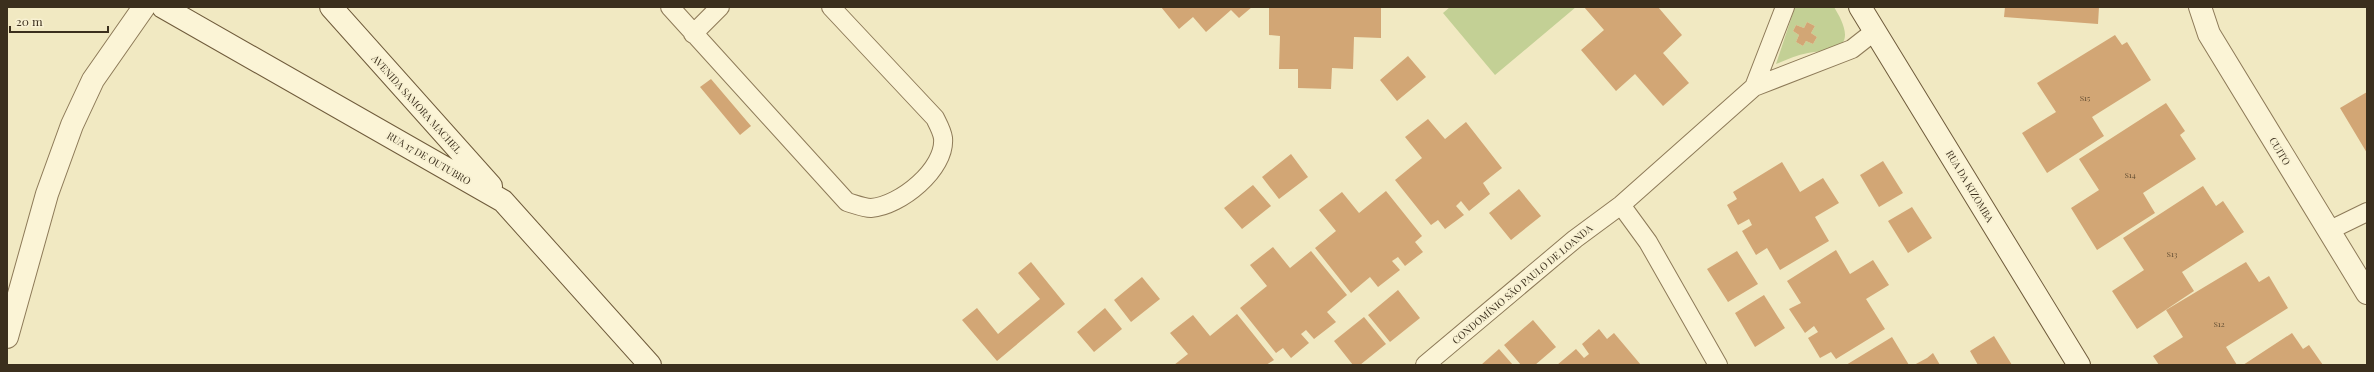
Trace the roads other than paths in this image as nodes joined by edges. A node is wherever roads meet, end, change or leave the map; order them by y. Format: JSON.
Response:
{"nodes":[{"id":1,"x":144,"y":7,"type":"edge"},
{"id":2,"x":163,"y":7,"type":"edge"},
{"id":3,"x":331,"y":7,"type":"edge"},
{"id":4,"x":670,"y":7,"type":"edge"},
{"id":5,"x":720,"y":7,"type":"edge"},
{"id":6,"x":831,"y":7,"type":"edge"},
{"id":7,"x":1785,"y":7,"type":"edge"},
{"id":8,"x":1860,"y":7,"type":"edge"},
{"id":9,"x":2200,"y":7,"type":"edge"},
{"id":10,"x":1875,"y":31,"type":"junction"},
{"id":11,"x":693,"y":34,"type":"junction"},
{"id":12,"x":1754,"y":87,"type":"junction"},
{"id":13,"x":503,"y":201,"type":"junction"},
{"id":14,"x":1621,"y":205,"type":"junction"},
{"id":15,"x":2367,"y":212,"type":"edge"},
{"id":16,"x":2328,"y":231,"type":"junction"},
{"id":17,"x":15,"y":273,"type":"edge"},
{"id":18,"x":2367,"y":293,"type":"edge"},
{"id":19,"x":7,"y":337,"type":"edge"},
{"id":20,"x":650,"y":365,"type":"edge"},
{"id":21,"x":1425,"y":365,"type":"edge"},
{"id":22,"x":1718,"y":365,"type":"edge"},
{"id":23,"x":2079,"y":365,"type":"edge"}],
"edges":[{"from":1,"to":17,"type":"main road"},
{"from":2,"to":13,"type":"main road","name":"RUA 17 DE OUTUBRO"},
{"from":3,"to":13,"type":"main road","name":"AVENIDA SAMORA MACHEL"},
{"from":4,"to":11,"type":"lane"},
{"from":5,"to":11,"type":"lane"},
{"from":6,"to":11,"type":"lane"},
{"from":7,"to":12,"type":"lane","name":"CONDOMÍNIO SÃO PAULO DE LOANDA"},
{"from":8,"to":10,"type":"main road","name":"RUA DA KIZOMBA"},
{"from":9,"to":16,"type":"main road","name":"CUITO"},
{"from":10,"to":12,"type":"lane","name":"CONDOMÍNIO SÃO PAULO DE LOANDA"},
{"from":10,"to":23,"type":"main road","name":"RUA DA KIZOMBA"},
{"from":12,"to":14,"type":"lane","name":"CONDOMÍNIO SÃO PAULO DE LOANDA"},
{"from":13,"to":20,"type":"main road","name":"RUA 17 DE OUTUBRO"},
{"from":14,"to":21,"type":"lane","name":"CONDOMÍNIO SÃO PAULO DE LOANDA"},
{"from":14,"to":22,"type":"lane"},
{"from":15,"to":16,"type":"lane"},
{"from":16,"to":18,"type":"main road","name":"CUITO"},
{"from":17,"to":19,"type":"main road"}]}
